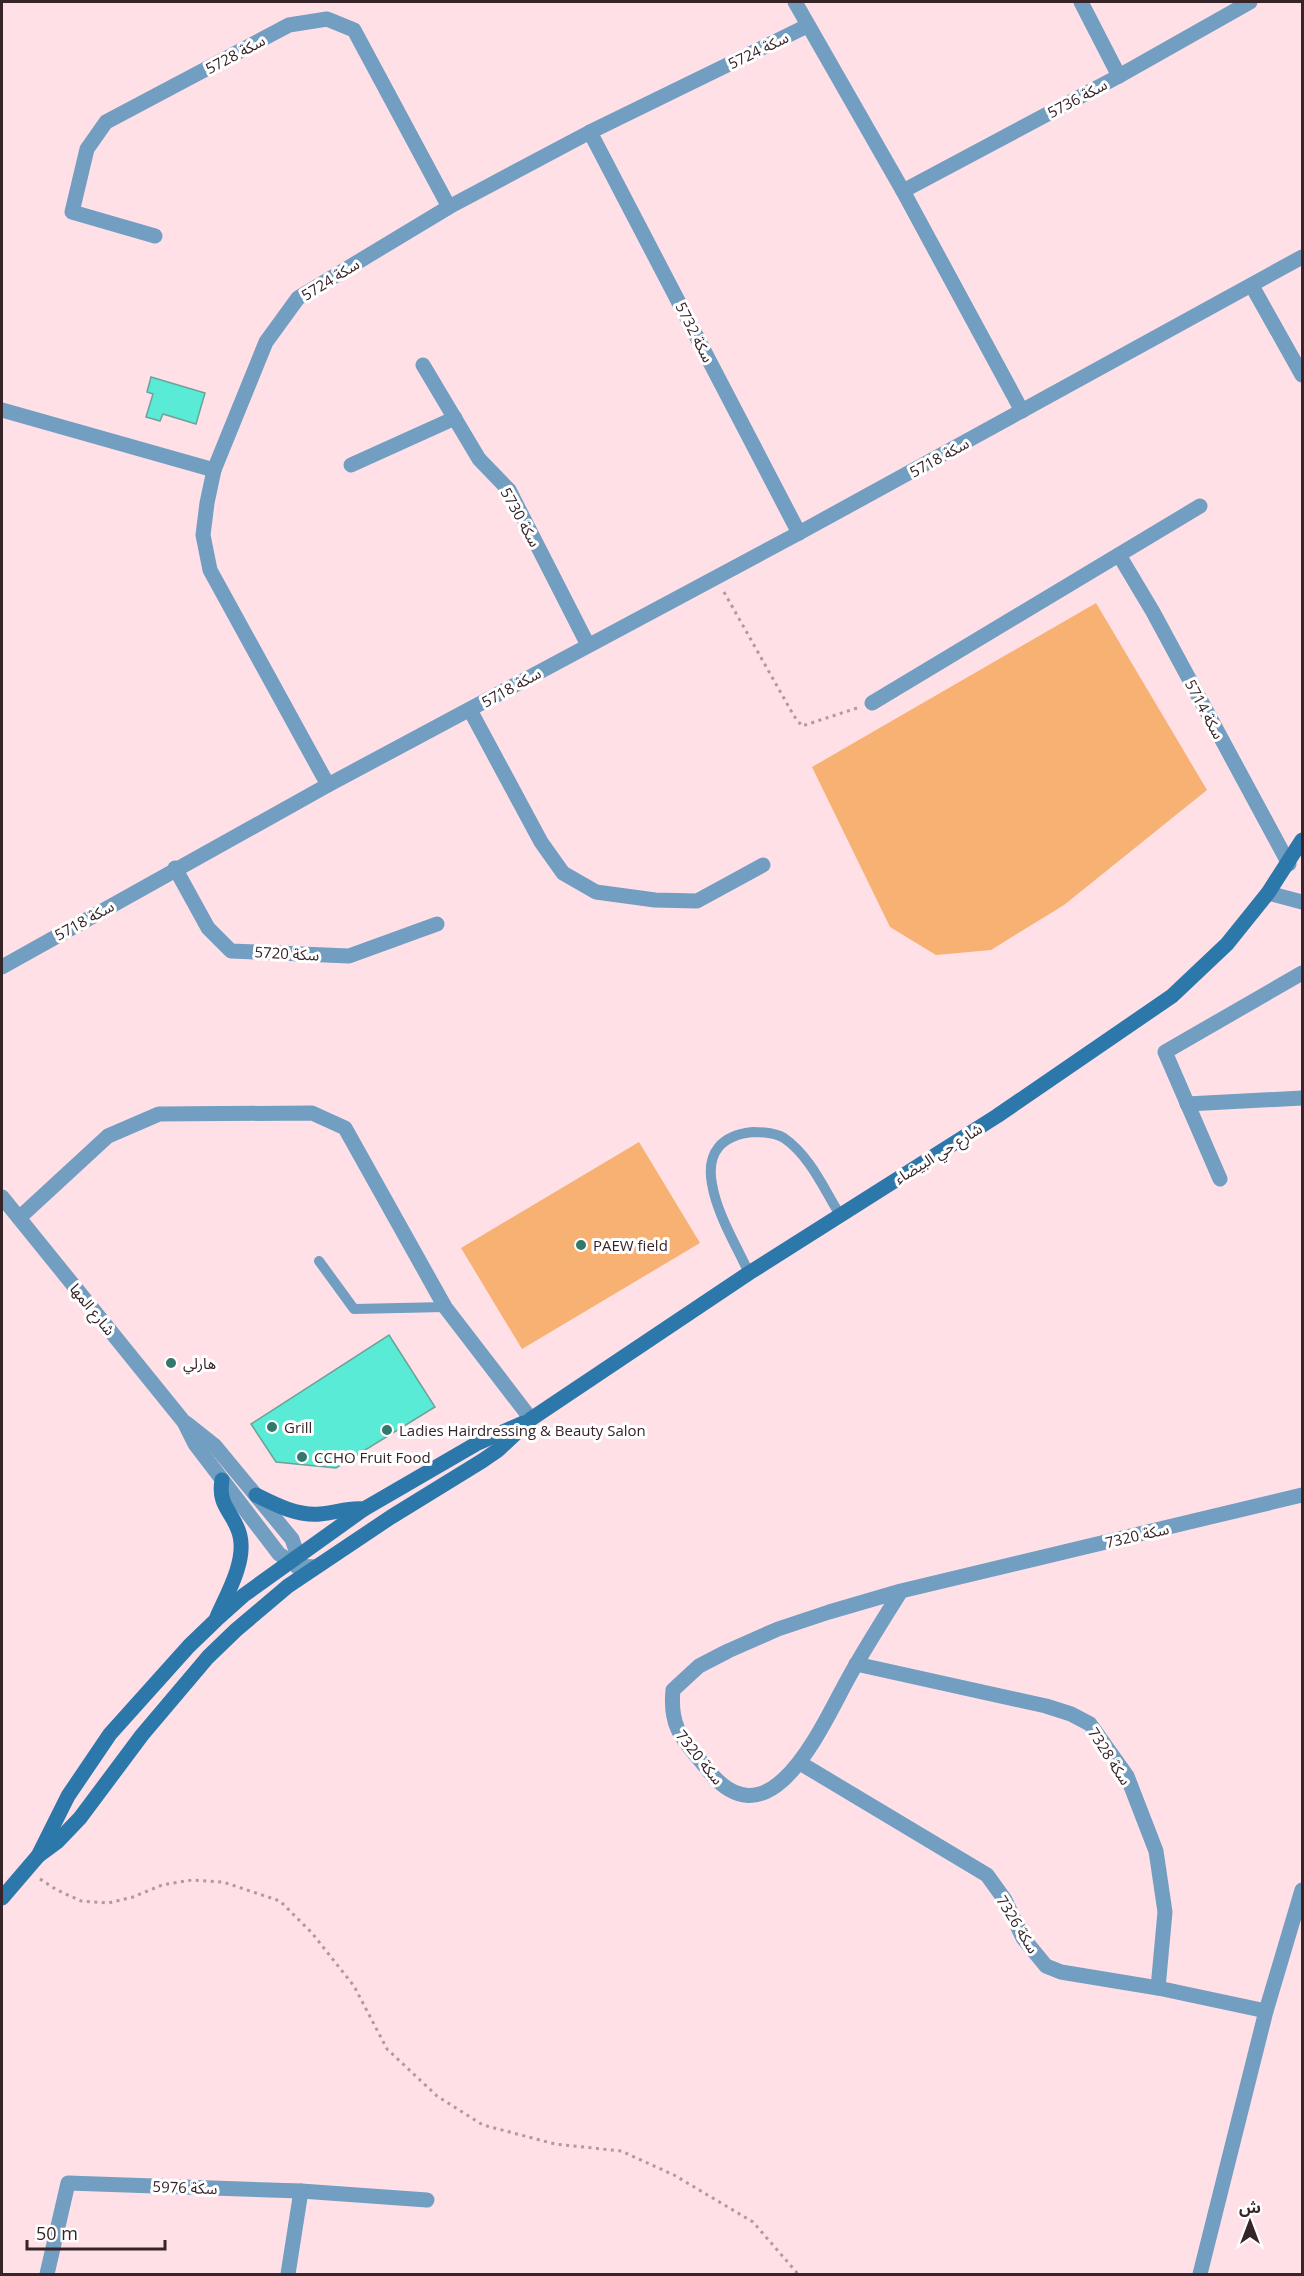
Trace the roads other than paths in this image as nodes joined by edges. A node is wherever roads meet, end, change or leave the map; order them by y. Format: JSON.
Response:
{"nodes":[{"id":1,"x":795,"y":2,"type":"edge"},
{"id":2,"x":1081,"y":2,"type":"edge"},
{"id":3,"x":1250,"y":2,"type":"edge"},
{"id":4,"x":807,"y":26,"type":"junction"},
{"id":5,"x":1119,"y":76,"type":"junction"},
{"id":6,"x":590,"y":132,"type":"junction"},
{"id":7,"x":903,"y":190,"type":"junction"},
{"id":8,"x":449,"y":207,"type":"junction"},
{"id":9,"x":155,"y":236,"type":"dead end"},
{"id":10,"x":1302,"y":257,"type":"edge"},
{"id":11,"x":1252,"y":286,"type":"junction"},
{"id":12,"x":423,"y":365,"type":"dead end"},
{"id":13,"x":1302,"y":375,"type":"edge"},
{"id":14,"x":2,"y":410,"type":"edge"},
{"id":15,"x":1022,"y":411,"type":"junction"},
{"id":16,"x":455,"y":418,"type":"junction"},
{"id":17,"x":351,"y":465,"type":"dead end"},
{"id":18,"x":214,"y":470,"type":"junction"},
{"id":19,"x":1200,"y":506,"type":"dead end"},
{"id":20,"x":799,"y":533,"type":"junction"},
{"id":21,"x":1119,"y":555,"type":"junction"},
{"id":22,"x":588,"y":645,"type":"junction"},
{"id":23,"x":872,"y":703,"type":"road end"},
{"id":24,"x":470,"y":710,"type":"junction"},
{"id":25,"x":328,"y":784,"type":"junction"},
{"id":26,"x":1302,"y":840,"type":"edge"},
{"id":27,"x":1289,"y":864,"type":"junction"},
{"id":28,"x":763,"y":865,"type":"dead end"},
{"id":29,"x":175,"y":868,"type":"junction"},
{"id":30,"x":1268,"y":893,"type":"junction"},
{"id":31,"x":1302,"y":902,"type":"edge"},
{"id":32,"x":437,"y":924,"type":"dead end"},
{"id":33,"x":2,"y":966,"type":"edge"},
{"id":34,"x":1302,"y":973,"type":"edge"},
{"id":35,"x":1302,"y":1098,"type":"edge"},
{"id":36,"x":1187,"y":1104,"type":"junction"},
{"id":37,"x":1220,"y":1179,"type":"dead end"},
{"id":38,"x":2,"y":1197,"type":"edge"},
{"id":39,"x":840,"y":1215,"type":"junction"},
{"id":40,"x":19,"y":1218,"type":"junction"},
{"id":41,"x":319,"y":1262,"type":"dead end"},
{"id":42,"x":749,"y":1273,"type":"junction"},
{"id":43,"x":445,"y":1306,"type":"junction"},
{"id":44,"x":531,"y":1419,"type":"junction"},
{"id":45,"x":184,"y":1422,"type":"junction"},
{"id":46,"x":222,"y":1480,"type":"junction"},
{"id":47,"x":256,"y":1495,"type":"junction"},
{"id":48,"x":1302,"y":1495,"type":"edge"},
{"id":49,"x":363,"y":1509,"type":"junction"},
{"id":50,"x":295,"y":1561,"type":"junction"},
{"id":51,"x":315,"y":1567,"type":"junction"},
{"id":52,"x":288,"y":1586,"type":"junction"},
{"id":53,"x":901,"y":1591,"type":"junction"},
{"id":54,"x":216,"y":1620,"type":"junction"},
{"id":55,"x":856,"y":1664,"type":"junction"},
{"id":56,"x":800,"y":1763,"type":"junction"},
{"id":57,"x":38,"y":1856,"type":"junction"},
{"id":58,"x":1302,"y":1890,"type":"edge"},
{"id":59,"x":2,"y":1898,"type":"edge"},
{"id":60,"x":1158,"y":1989,"type":"junction"},
{"id":61,"x":1266,"y":2012,"type":"junction"},
{"id":62,"x":301,"y":2191,"type":"junction"},
{"id":63,"x":427,"y":2200,"type":"dead end"},
{"id":64,"x":47,"y":2274,"type":"edge"},
{"id":65,"x":288,"y":2274,"type":"edge"},
{"id":66,"x":1200,"y":2274,"type":"edge"}],
"edges":[{"from":1,"to":4,"type":"street"},
{"from":2,"to":5,"type":"street"},
{"from":3,"to":5,"type":"street","name":"سكة 5736"},
{"from":4,"to":6,"type":"street","name":"سكة 5724"},
{"from":4,"to":7,"type":"street"},
{"from":5,"to":7,"type":"street","name":"سكة 5736"},
{"from":6,"to":8,"type":"street","name":"سكة 5724"},
{"from":6,"to":20,"type":"street","name":"سكة 5732"},
{"from":7,"to":15,"type":"street"},
{"from":8,"to":9,"type":"street","name":"سكة 5728"},
{"from":8,"to":18,"type":"street","name":"سكة 5724"},
{"from":10,"to":11,"type":"street","name":"سكة 5718"},
{"from":11,"to":13,"type":"street"},
{"from":11,"to":15,"type":"street","name":"سكة 5718"},
{"from":12,"to":16,"type":"street","name":"سكة 5730"},
{"from":14,"to":18,"type":"street"},
{"from":15,"to":20,"type":"street","name":"سكة 5718"},
{"from":16,"to":17,"type":"street"},
{"from":16,"to":22,"type":"street","name":"سكة 5730"},
{"from":18,"to":25,"type":"street","name":"سكة 5724"},
{"from":19,"to":21,"type":"street"},
{"from":20,"to":22,"type":"street","name":"سكة 5718"},
{"from":21,"to":23,"type":"street"},
{"from":21,"to":27,"type":"street","name":"سكة 5714"},
{"from":22,"to":24,"type":"street","name":"سكة 5718"},
{"from":24,"to":25,"type":"street","name":"سكة 5718"},
{"from":24,"to":28,"type":"street"},
{"from":25,"to":29,"type":"street","name":"سكة 5718"},
{"from":26,"to":27,"type":"main road","name":"شارع حي البيضاء"},
{"from":27,"to":30,"type":"main road","name":"شارع حي البيضاء"},
{"from":29,"to":32,"type":"street","name":"سكة 5720"},
{"from":29,"to":33,"type":"street","name":"سكة 5718"},
{"from":30,"to":31,"type":"street"},
{"from":30,"to":39,"type":"main road","name":"شارع حي البيضاء"},
{"from":34,"to":36,"type":"street"},
{"from":35,"to":36,"type":"street"},
{"from":36,"to":37,"type":"street"},
{"from":38,"to":40,"type":"street","name":"شارع المها"},
{"from":39,"to":42,"type":"main road","name":"شارع حي البيضاء"},
{"from":39,"to":42,"type":"lane"},
{"from":40,"to":43,"type":"street"},
{"from":40,"to":45,"type":"street","name":"شارع المها"},
{"from":41,"to":43,"type":"lane"},
{"from":42,"to":44,"type":"main road","name":"شارع حي البيضاء"},
{"from":43,"to":44,"type":"street"},
{"from":44,"to":49,"type":"main road"},
{"from":44,"to":51,"type":"main road"},
{"from":45,"to":46,"type":"street","name":"شارع المها"},
{"from":45,"to":47,"type":"street","name":"شارع المها"},
{"from":46,"to":50,"type":"street","name":"شارع المها"},
{"from":46,"to":54,"type":"main road"},
{"from":47,"to":49,"type":"main road"},
{"from":47,"to":50,"type":"street","name":"شارع المها"},
{"from":48,"to":53,"type":"street","name":"سكة 7320"},
{"from":49,"to":50,"type":"main road"},
{"from":50,"to":51,"type":"street"},
{"from":50,"to":52,"type":"street"},
{"from":50,"to":54,"type":"main road"},
{"from":51,"to":52,"type":"main road"},
{"from":52,"to":57,"type":"main road"},
{"from":53,"to":55,"type":"street","name":"سكة 7320"},
{"from":53,"to":56,"type":"street","name":"سكة 7320"},
{"from":54,"to":57,"type":"main road"},
{"from":55,"to":56,"type":"street","name":"سكة 7320"},
{"from":55,"to":60,"type":"street","name":"سكة 7328"},
{"from":56,"to":60,"type":"street","name":"سكة 7326"},
{"from":57,"to":59,"type":"main road"},
{"from":58,"to":61,"type":"street"},
{"from":60,"to":61,"type":"street","name":"سكة 7326"},
{"from":61,"to":66,"type":"street"},
{"from":62,"to":63,"type":"street","name":"سكة 5976"},
{"from":62,"to":64,"type":"street","name":"سكة 5976"},
{"from":62,"to":65,"type":"street"}]}
